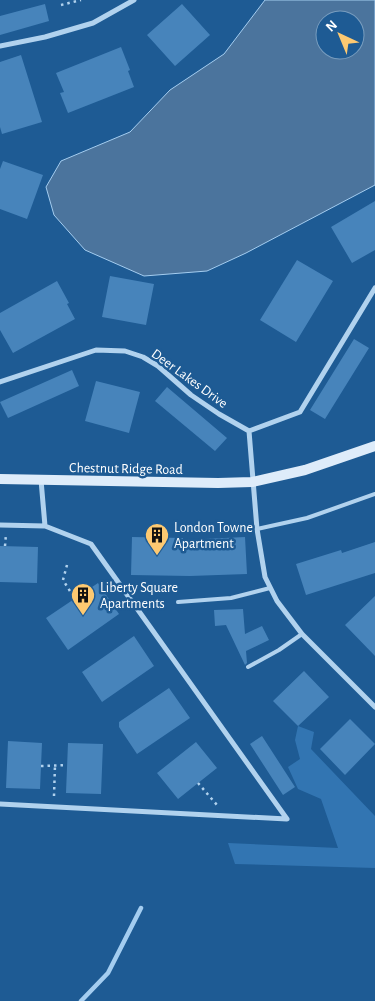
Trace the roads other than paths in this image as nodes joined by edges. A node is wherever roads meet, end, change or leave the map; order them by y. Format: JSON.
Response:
{"nodes":[{"id":1,"x":134,"y":0,"type":"edge"},
{"id":2,"x":0,"y":46,"type":"edge"},
{"id":3,"x":375,"y":288,"type":"edge"},
{"id":4,"x":0,"y":382,"type":"edge"},
{"id":5,"x":249,"y":431,"type":"junction"},
{"id":6,"x":375,"y":446,"type":"edge"},
{"id":7,"x":0,"y":479,"type":"edge"},
{"id":8,"x":41,"y":480,"type":"junction"},
{"id":9,"x":252,"y":482,"type":"junction"},
{"id":10,"x":375,"y":494,"type":"edge"},
{"id":11,"x":0,"y":525,"type":"edge"},
{"id":12,"x":45,"y":526,"type":"junction"},
{"id":13,"x":256,"y":529,"type":"junction"},
{"id":14,"x":270,"y":588,"type":"junction"},
{"id":15,"x":178,"y":602,"type":"dead end"},
{"id":16,"x":302,"y":634,"type":"junction"},
{"id":17,"x":248,"y":667,"type":"dead end"},
{"id":18,"x":375,"y":707,"type":"edge"},
{"id":19,"x":0,"y":804,"type":"edge"}],
"edges":[{"from":1,"to":2,"type":"street"},
{"from":3,"to":5,"type":"street"},
{"from":4,"to":5,"type":"street","name":"Deer Lakes Drive"},
{"from":5,"to":9,"type":"street"},
{"from":6,"to":9,"type":"street","name":"Chestnut Ridge Road"},
{"from":7,"to":8,"type":"street","name":"Chestnut Ridge Road"},
{"from":8,"to":9,"type":"street","name":"Chestnut Ridge Road"},
{"from":8,"to":12,"type":"street"},
{"from":9,"to":13,"type":"street"},
{"from":10,"to":13,"type":"lane"},
{"from":11,"to":12,"type":"street"},
{"from":12,"to":19,"type":"street"},
{"from":13,"to":14,"type":"street"},
{"from":14,"to":15,"type":"lane"},
{"from":14,"to":16,"type":"street"},
{"from":16,"to":17,"type":"lane"},
{"from":16,"to":18,"type":"street"}]}
